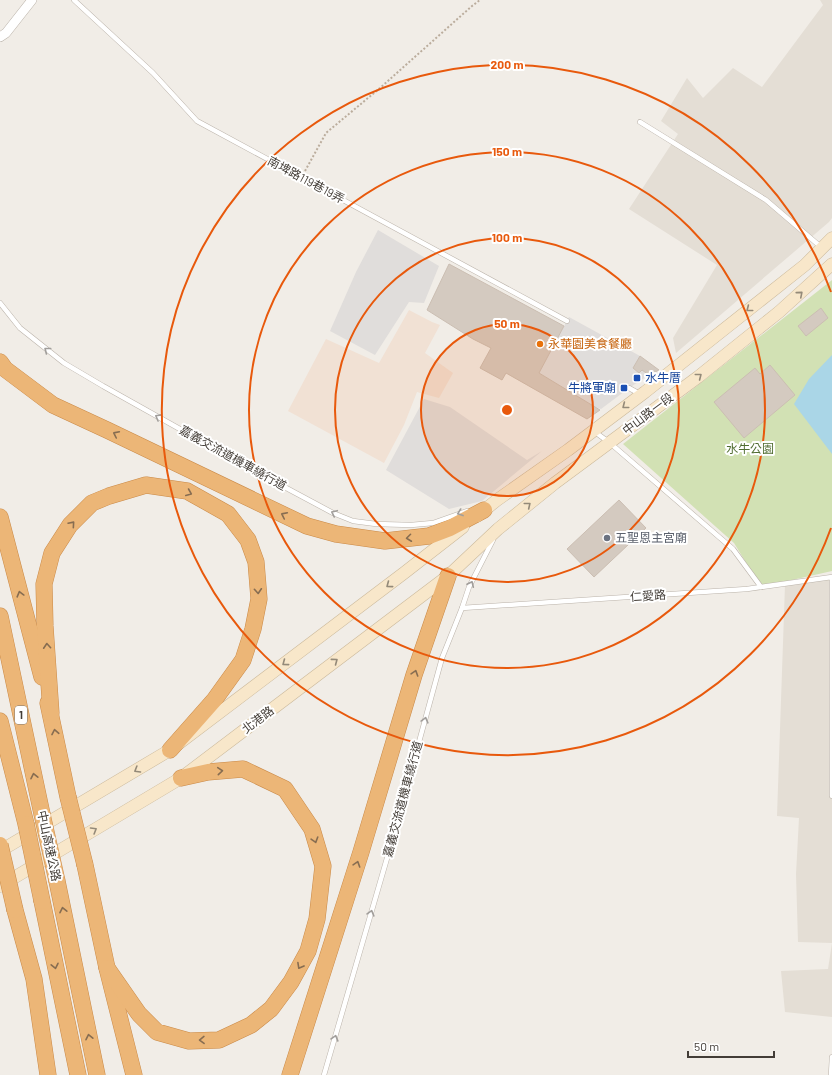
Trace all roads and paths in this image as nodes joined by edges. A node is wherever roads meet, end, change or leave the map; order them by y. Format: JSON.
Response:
{"nodes":[{"id":1,"x":32,"y":0,"type":"edge"},
{"id":2,"x":74,"y":0,"type":"edge"},
{"id":3,"x":480,"y":0,"type":"edge"},
{"id":4,"x":0,"y":37,"type":"edge"},
{"id":5,"x":640,"y":122,"type":"dead end"},
{"id":6,"x":301,"y":178,"type":"junction"},
{"id":7,"x":832,"y":238,"type":"edge"},
{"id":8,"x":823,"y":248,"type":"junction"},
{"id":9,"x":832,"y":264,"type":"edge"},
{"id":10,"x":0,"y":303,"type":"edge"},
{"id":11,"x":567,"y":321,"type":"dead end"},
{"id":12,"x":0,"y":362,"type":"edge"},
{"id":13,"x":629,"y":388,"type":"dead end"},
{"id":14,"x":640,"y":394,"type":"junction"},
{"id":15,"x":593,"y":431,"type":"junction"},
{"id":16,"x":610,"y":442,"type":"junction"},
{"id":17,"x":497,"y":500,"type":"junction"},
{"id":18,"x":484,"y":510,"type":"junction"},
{"id":19,"x":0,"y":517,"type":"edge"},
{"id":20,"x":498,"y":530,"type":"junction"},
{"id":21,"x":448,"y":576,"type":"junction"},
{"id":22,"x":832,"y":577,"type":"edge"},
{"id":23,"x":761,"y":587,"type":"junction"},
{"id":24,"x":462,"y":608,"type":"junction"},
{"id":25,"x":0,"y":616,"type":"edge"},
{"id":26,"x":832,"y":701,"type":"edge"},
{"id":27,"x":51,"y":713,"type":"junction"},
{"id":28,"x":0,"y":722,"type":"edge"},
{"id":29,"x":170,"y":750,"type":"junction"},
{"id":30,"x":181,"y":778,"type":"junction"},
{"id":31,"x":832,"y":796,"type":"edge"},
{"id":32,"x":0,"y":845,"type":"edge"},
{"id":33,"x":0,"y":852,"type":"edge"},
{"id":34,"x":0,"y":886,"type":"edge"},
{"id":35,"x":107,"y":968,"type":"junction"},
{"id":36,"x":34,"y":979,"type":"junction"},
{"id":37,"x":832,"y":1058,"type":"edge"},
{"id":38,"x":37,"y":1075,"type":"edge"},
{"id":39,"x":48,"y":1075,"type":"edge"},
{"id":40,"x":78,"y":1075,"type":"edge"},
{"id":41,"x":97,"y":1075,"type":"edge"},
{"id":42,"x":134,"y":1075,"type":"edge"},
{"id":43,"x":290,"y":1075,"type":"edge"},
{"id":44,"x":324,"y":1075,"type":"edge"},
{"id":45,"x":830,"y":1075,"type":"edge"}],
"edges":[{"from":1,"to":4,"type":"street"},
{"from":2,"to":6,"type":"lane","name":"南埤路119巷19弄"},
{"from":3,"to":6,"type":"path"},
{"from":5,"to":8,"type":"lane"},
{"from":6,"to":11,"type":"lane","name":"南埤路119巷19弄"},
{"from":7,"to":8,"type":"main road","name":"中山路一段"},
{"from":8,"to":14,"type":"main road","name":"中山路一段","one_way":true},
{"from":16,"to":9,"type":"main road","name":"中山路一段","one_way":true},
{"from":17,"to":10,"type":"lane","name":"嘉義交流道機車繞行道","one_way":true},
{"from":18,"to":12,"type":"highway","one_way":true},
{"from":13,"to":14,"type":"lane"},
{"from":14,"to":15,"type":"main road","name":"中山路一段","one_way":true},
{"from":15,"to":16,"type":"lane"},
{"from":15,"to":17,"type":"main road","name":"中山路一段"},
{"from":20,"to":16,"type":"main road","name":"中山路一段","one_way":true},
{"from":16,"to":23,"type":"lane"},
{"from":17,"to":18,"type":"main road"},
{"from":18,"to":29,"type":"main road","one_way":true},
{"from":27,"to":19,"type":"highway","one_way":true},
{"from":20,"to":21,"type":"main road","name":"北港路"},
{"from":24,"to":20,"type":"lane","name":"嘉義交流道機車繞行道","one_way":true},
{"from":30,"to":21,"type":"main road","name":"北港路","one_way":true},
{"from":43,"to":21,"type":"highway","one_way":true},
{"from":22,"to":23,"type":"lane","name":"仁愛路"},
{"from":22,"to":26,"type":"lane"},
{"from":23,"to":24,"type":"lane","name":"仁愛路"},
{"from":44,"to":24,"type":"lane","name":"嘉義交流道機車繞行道","one_way":true},
{"from":41,"to":25,"type":"highway","name":"中山高速公路","number":"1","one_way":true,"bridge":true},
{"from":26,"to":31,"type":"lane"},
{"from":27,"to":29,"type":"highway","one_way":true},
{"from":35,"to":27,"type":"highway","one_way":true,"bridge":true},
{"from":28,"to":40,"type":"highway","name":"中山高速公路","number":"1","one_way":true,"bridge":true},
{"from":29,"to":33,"type":"main road","one_way":true},
{"from":34,"to":30,"type":"main road","name":"北港路","one_way":true},
{"from":30,"to":35,"type":"highway","one_way":true},
{"from":32,"to":36,"type":"highway","bridge":true},
{"from":35,"to":42,"type":"highway"},
{"from":36,"to":38,"type":"highway"},
{"from":36,"to":39,"type":"highway"},
{"from":37,"to":45,"type":"lane"}]}
